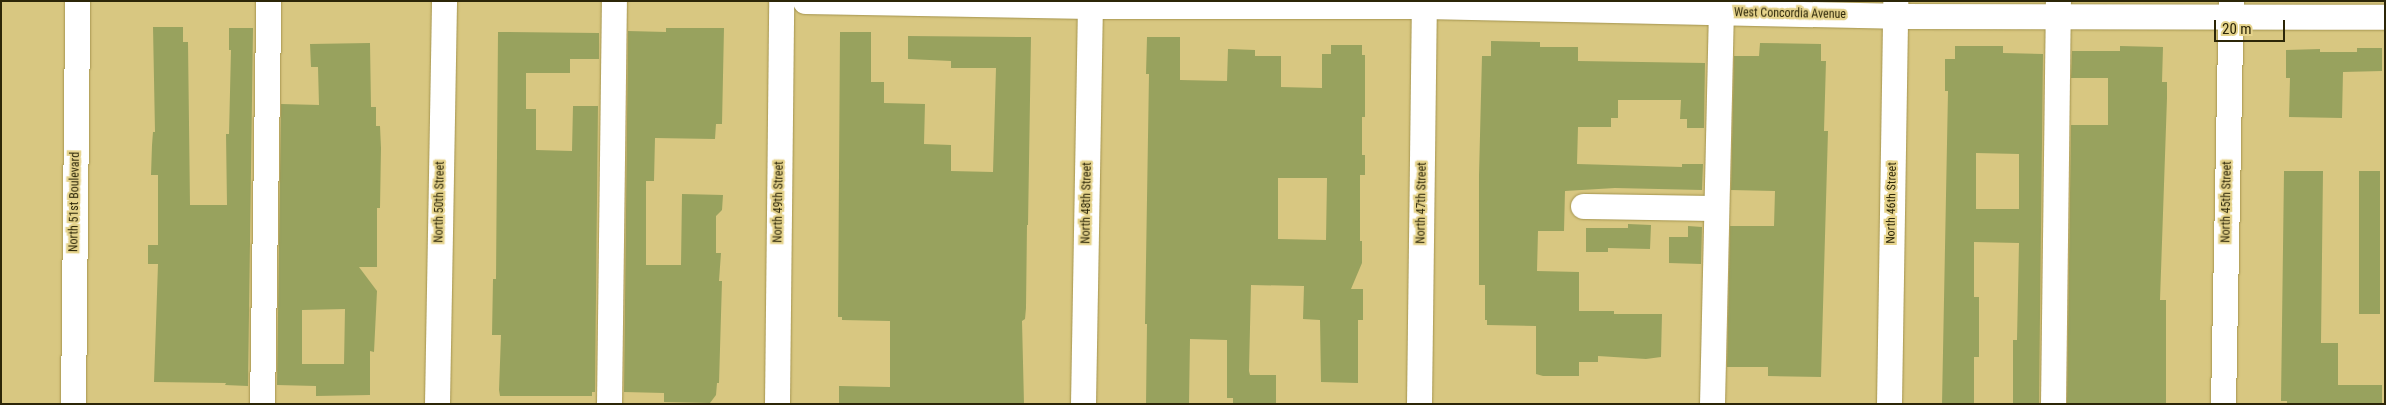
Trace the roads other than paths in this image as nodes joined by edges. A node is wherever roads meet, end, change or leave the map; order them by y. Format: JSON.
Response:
{"nodes":[{"id":1,"x":77,"y":1,"type":"edge"},
{"id":2,"x":268,"y":1,"type":"edge"},
{"id":3,"x":444,"y":1,"type":"edge"},
{"id":4,"x":614,"y":1,"type":"edge"},
{"id":5,"x":781,"y":1,"type":"edge"},
{"id":6,"x":805,"y":1,"type":"edge"},
{"id":7,"x":1090,"y":3,"type":"edge"},
{"id":8,"x":1424,"y":3,"type":"edge"},
{"id":9,"x":1721,"y":7,"type":"edge"},
{"id":10,"x":1894,"y":9,"type":"edge"},
{"id":11,"x":2058,"y":9,"type":"edge"},
{"id":12,"x":2231,"y":9,"type":"edge"},
{"id":13,"x":2385,"y":18,"type":"edge"},
{"id":14,"x":1584,"y":206,"type":"dead end"},
{"id":15,"x":1716,"y":208,"type":"junction"},
{"id":16,"x":73,"y":404,"type":"edge"},
{"id":17,"x":262,"y":404,"type":"edge"},
{"id":18,"x":437,"y":404,"type":"edge"},
{"id":19,"x":609,"y":404,"type":"edge"},
{"id":20,"x":777,"y":404,"type":"edge"},
{"id":21,"x":1083,"y":404,"type":"edge"},
{"id":22,"x":1419,"y":404,"type":"edge"},
{"id":23,"x":1712,"y":404,"type":"edge"},
{"id":24,"x":1889,"y":404,"type":"edge"},
{"id":25,"x":2053,"y":404,"type":"edge"},
{"id":26,"x":2223,"y":404,"type":"edge"}],
"edges":[{"from":1,"to":16,"type":"street","name":"North 51st Boulevard"},
{"from":2,"to":17,"type":"street"},
{"from":3,"to":18,"type":"street","name":"North 50th Street"},
{"from":4,"to":19,"type":"street"},
{"from":5,"to":20,"type":"street","name":"North 49th Street"},
{"from":6,"to":7,"type":"street","name":"West Concordia Avenue"},
{"from":7,"to":8,"type":"street","name":"West Concordia Avenue"},
{"from":7,"to":21,"type":"street","name":"North 48th Street"},
{"from":8,"to":9,"type":"street","name":"West Concordia Avenue"},
{"from":8,"to":22,"type":"street","name":"North 47th Street"},
{"from":9,"to":10,"type":"street","name":"West Concordia Avenue"},
{"from":9,"to":15,"type":"street"},
{"from":10,"to":11,"type":"street","name":"West Concordia Avenue"},
{"from":10,"to":24,"type":"street","name":"North 46th Street"},
{"from":11,"to":12,"type":"street","name":"West Concordia Avenue"},
{"from":11,"to":25,"type":"street"},
{"from":12,"to":13,"type":"street","name":"West Concordia Avenue"},
{"from":12,"to":26,"type":"street","name":"North 45th Street"},
{"from":14,"to":15,"type":"street"},
{"from":15,"to":23,"type":"street"}]}
